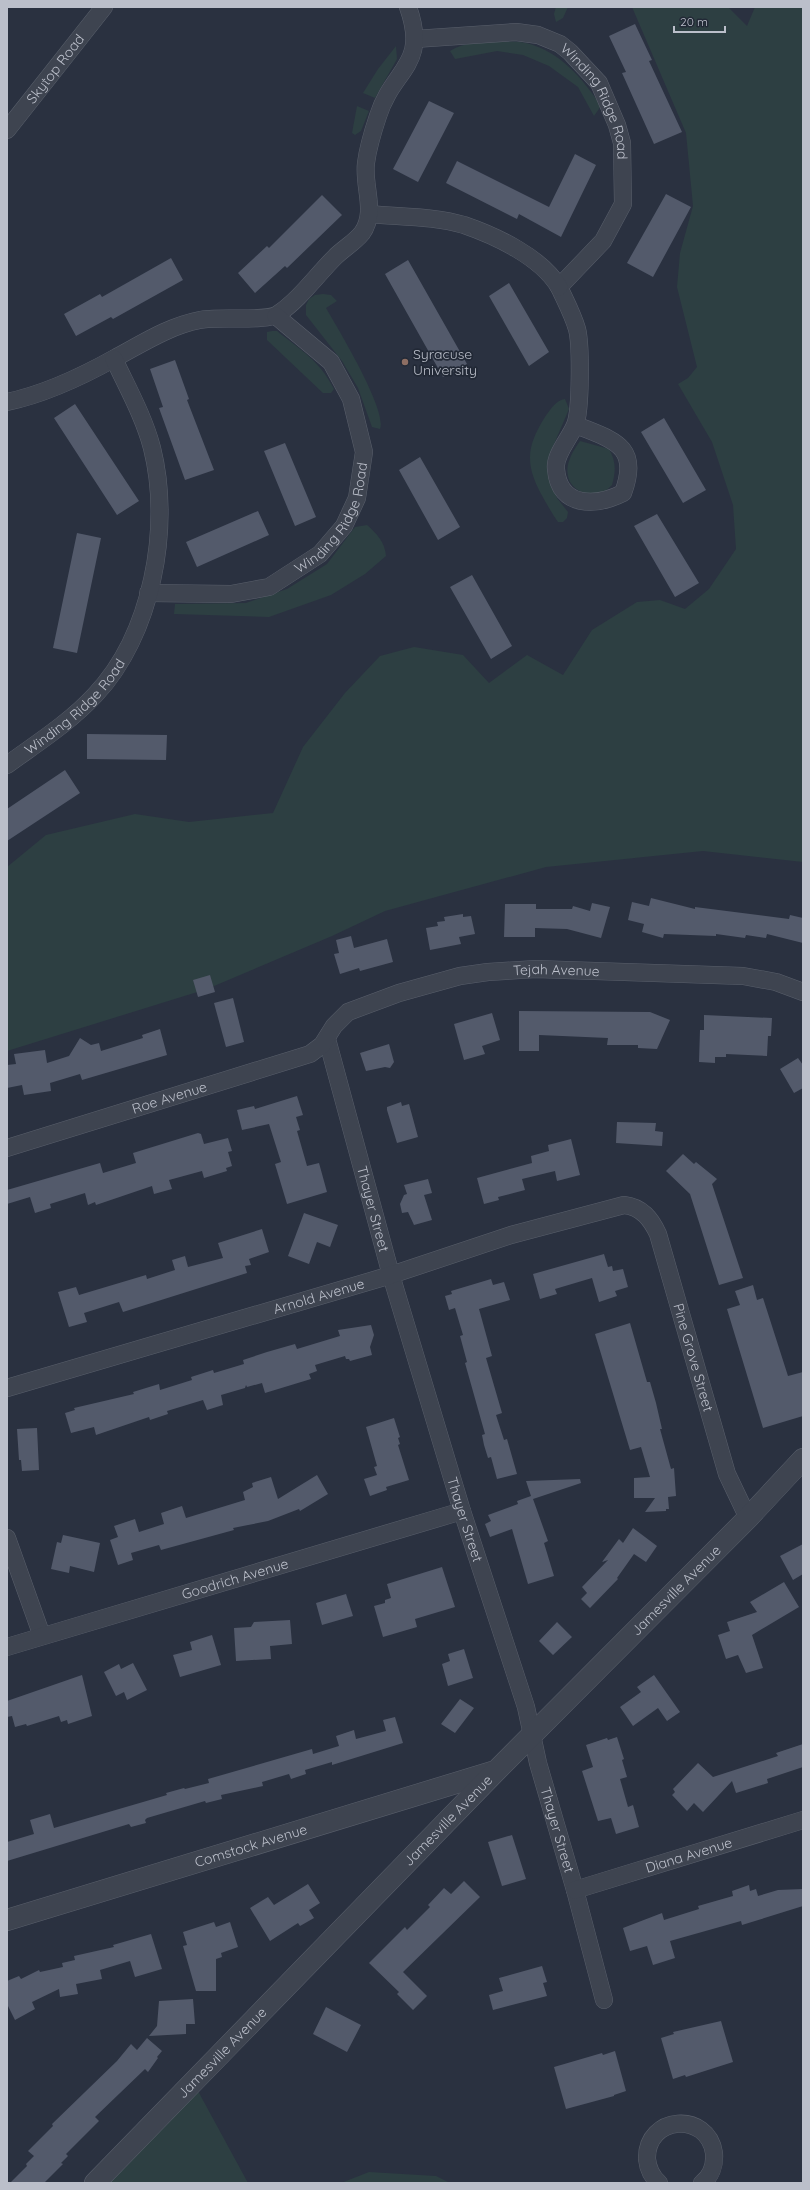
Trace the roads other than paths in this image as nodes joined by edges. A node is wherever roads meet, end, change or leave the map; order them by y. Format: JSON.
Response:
{"nodes":[{"id":1,"x":104,"y":7,"type":"edge"},
{"id":2,"x":408,"y":7,"type":"edge"},
{"id":3,"x":415,"y":39,"type":"junction"},
{"id":4,"x":7,"y":130,"type":"edge"},
{"id":5,"x":370,"y":214,"type":"junction"},
{"id":6,"x":560,"y":287,"type":"junction"},
{"id":7,"x":276,"y":316,"type":"junction"},
{"id":8,"x":114,"y":359,"type":"junction"},
{"id":9,"x":7,"y":402,"type":"edge"},
{"id":10,"x":576,"y":425,"type":"junction"},
{"id":11,"x":148,"y":593,"type":"junction"},
{"id":12,"x":7,"y":765,"type":"edge"},
{"id":13,"x":803,"y":992,"type":"edge"},
{"id":14,"x":327,"y":1039,"type":"junction"},
{"id":15,"x":7,"y":1148,"type":"edge"},
{"id":16,"x":631,"y":1206,"type":"joint"},
{"id":17,"x":391,"y":1275,"type":"junction"},
{"id":18,"x":7,"y":1388,"type":"edge"},
{"id":19,"x":803,"y":1459,"type":"edge"},
{"id":20,"x":462,"y":1511,"type":"junction"},
{"id":21,"x":748,"y":1518,"type":"junction"},
{"id":22,"x":7,"y":1538,"type":"edge"},
{"id":23,"x":42,"y":1636,"type":"junction"},
{"id":24,"x":7,"y":1647,"type":"edge"},
{"id":25,"x":532,"y":1735,"type":"junction"},
{"id":26,"x":494,"y":1772,"type":"junction"},
{"id":27,"x":803,"y":1820,"type":"edge"},
{"id":28,"x":575,"y":1890,"type":"junction"},
{"id":29,"x":7,"y":1920,"type":"edge"},
{"id":30,"x":604,"y":2000,"type":"dead end"},
{"id":31,"x":95,"y":2183,"type":"edge"},
{"id":32,"x":659,"y":2183,"type":"edge"},
{"id":33,"x":702,"y":2183,"type":"edge"}],
"edges":[{"from":1,"to":4,"type":"street","name":"Skytop Road"},
{"from":2,"to":3,"type":"street"},
{"from":3,"to":5,"type":"street"},
{"from":3,"to":6,"type":"street","name":"Winding Ridge Road"},
{"from":5,"to":6,"type":"street"},
{"from":5,"to":7,"type":"street"},
{"from":6,"to":10,"type":"street"},
{"from":7,"to":8,"type":"street"},
{"from":7,"to":11,"type":"street","name":"Winding Ridge Road"},
{"from":8,"to":9,"type":"street"},
{"from":8,"to":11,"type":"street","name":"Winding Ridge Road"},
{"from":10,"to":10,"type":"street"},
{"from":11,"to":12,"type":"street","name":"Winding Ridge Road"},
{"from":13,"to":14,"type":"street","name":"Tejah Avenue"},
{"from":14,"to":15,"type":"street","name":"Roe Avenue"},
{"from":14,"to":17,"type":"street","name":"Thayer Street"},
{"from":16,"to":17,"type":"street","name":"Arnold Avenue"},
{"from":16,"to":21,"type":"street","name":"Pine Grove Street"},
{"from":17,"to":18,"type":"street","name":"Arnold Avenue"},
{"from":17,"to":20,"type":"street","name":"Thayer Street"},
{"from":19,"to":21,"type":"street","name":"Jamesville Avenue"},
{"from":20,"to":23,"type":"street","name":"Goodrich Avenue"},
{"from":20,"to":25,"type":"street","name":"Thayer Street"},
{"from":21,"to":25,"type":"street","name":"Jamesville Avenue"},
{"from":22,"to":23,"type":"street"},
{"from":23,"to":24,"type":"street","name":"Goodrich Avenue"},
{"from":25,"to":26,"type":"street","name":"Jamesville Avenue"},
{"from":25,"to":28,"type":"street","name":"Thayer Street"},
{"from":26,"to":29,"type":"street","name":"Comstock Avenue"},
{"from":26,"to":31,"type":"street","name":"Jamesville Avenue"},
{"from":27,"to":28,"type":"street","name":"Diana Avenue"},
{"from":28,"to":30,"type":"street","name":"Thayer Street"},
{"from":32,"to":33,"type":"street"}]}
